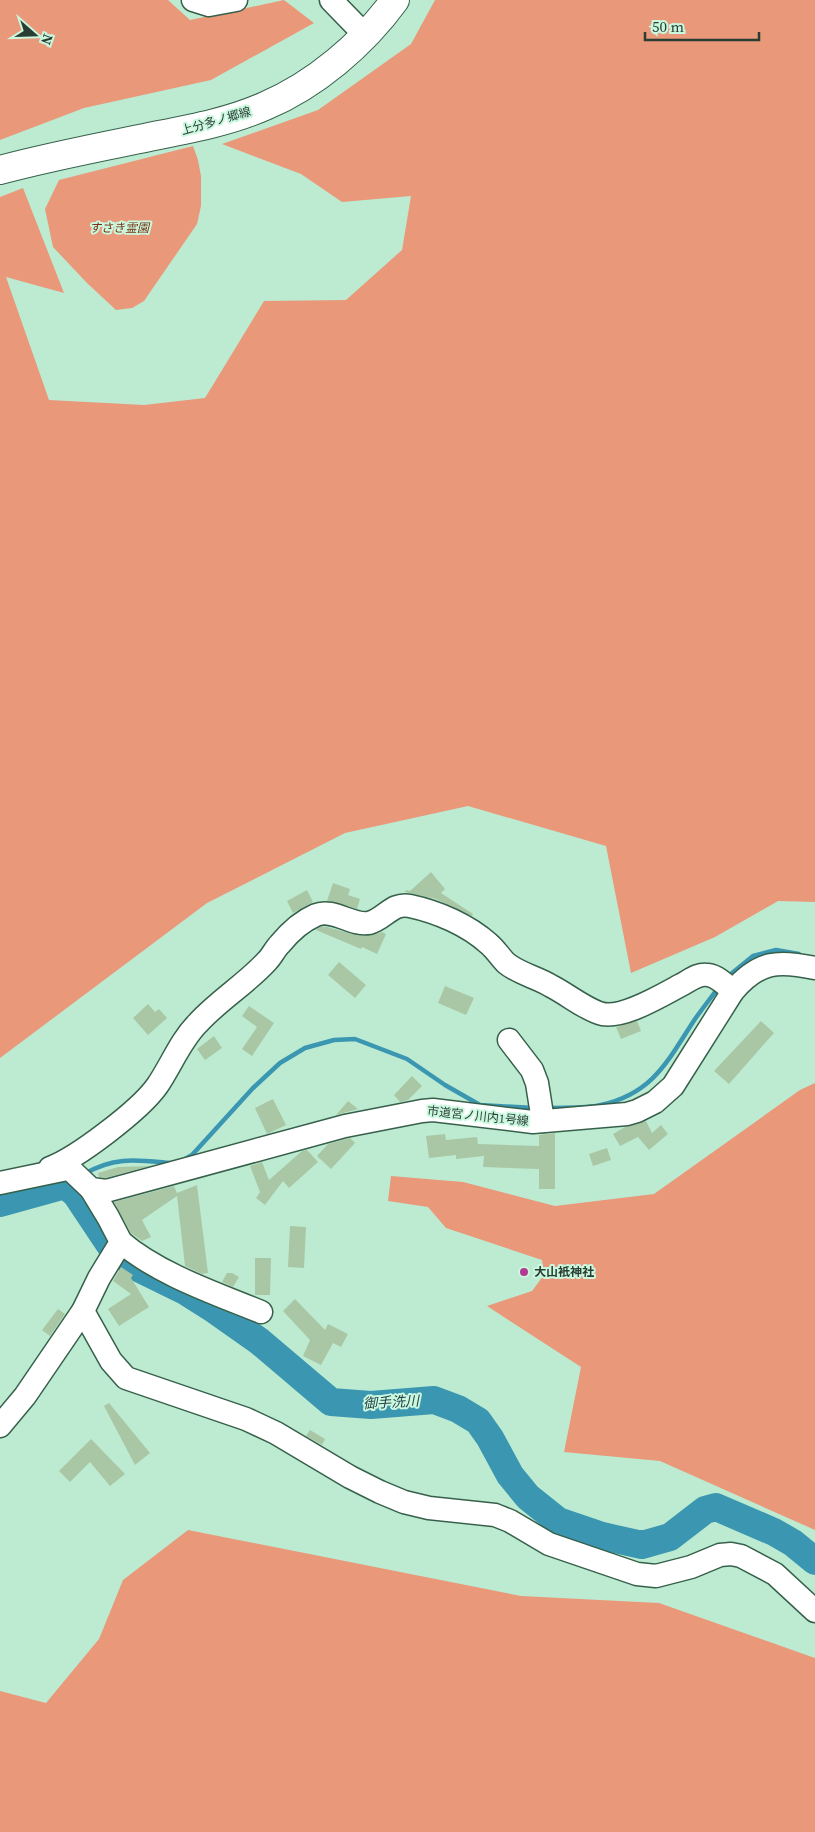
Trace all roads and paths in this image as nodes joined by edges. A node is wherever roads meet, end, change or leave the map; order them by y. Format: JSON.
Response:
{"nodes":[{"id":1,"x":193,"y":0,"type":"edge"},
{"id":2,"x":236,"y":0,"type":"edge"},
{"id":3,"x":331,"y":0,"type":"edge"},
{"id":4,"x":396,"y":0,"type":"edge"},
{"id":5,"x":365,"y":35,"type":"junction"},
{"id":6,"x":0,"y":170,"type":"edge"},
{"id":7,"x":815,"y":968,"type":"edge"},
{"id":8,"x":726,"y":986,"type":"junction"},
{"id":9,"x":509,"y":1040,"type":"dead end"},
{"id":10,"x":541,"y":1111,"type":"junction"},
{"id":11,"x":26,"y":1178,"type":"junction"},
{"id":12,"x":84,"y":1182,"type":"junction"},
{"id":13,"x":0,"y":1183,"type":"edge"},
{"id":14,"x":118,"y":1248,"type":"junction"},
{"id":15,"x":83,"y":1311,"type":"junction"},
{"id":16,"x":261,"y":1312,"type":"dead end"},
{"id":17,"x":0,"y":1426,"type":"edge"},
{"id":18,"x":815,"y":1611,"type":"edge"}],
"edges":[{"from":1,"to":2,"type":"street"},
{"from":3,"to":5,"type":"street"},
{"from":4,"to":5,"type":"main road","name":"上分多ノ郷線"},
{"from":5,"to":6,"type":"main road","name":"上分多ノ郷線"},
{"from":7,"to":8,"type":"street","name":"市道宮ノ川内1号線"},
{"from":8,"to":10,"type":"street","name":"市道宮ノ川内1号線"},
{"from":8,"to":11,"type":"street"},
{"from":9,"to":10,"type":"street"},
{"from":10,"to":12,"type":"street","name":"市道宮ノ川内1号線"},
{"from":11,"to":12,"type":"street","name":"市道宮ノ川内1号線"},
{"from":11,"to":13,"type":"street","name":"市道宮ノ川内1号線"},
{"from":12,"to":14,"type":"street"},
{"from":14,"to":15,"type":"street"},
{"from":14,"to":16,"type":"street"},
{"from":15,"to":17,"type":"street"},
{"from":15,"to":18,"type":"street"}]}
